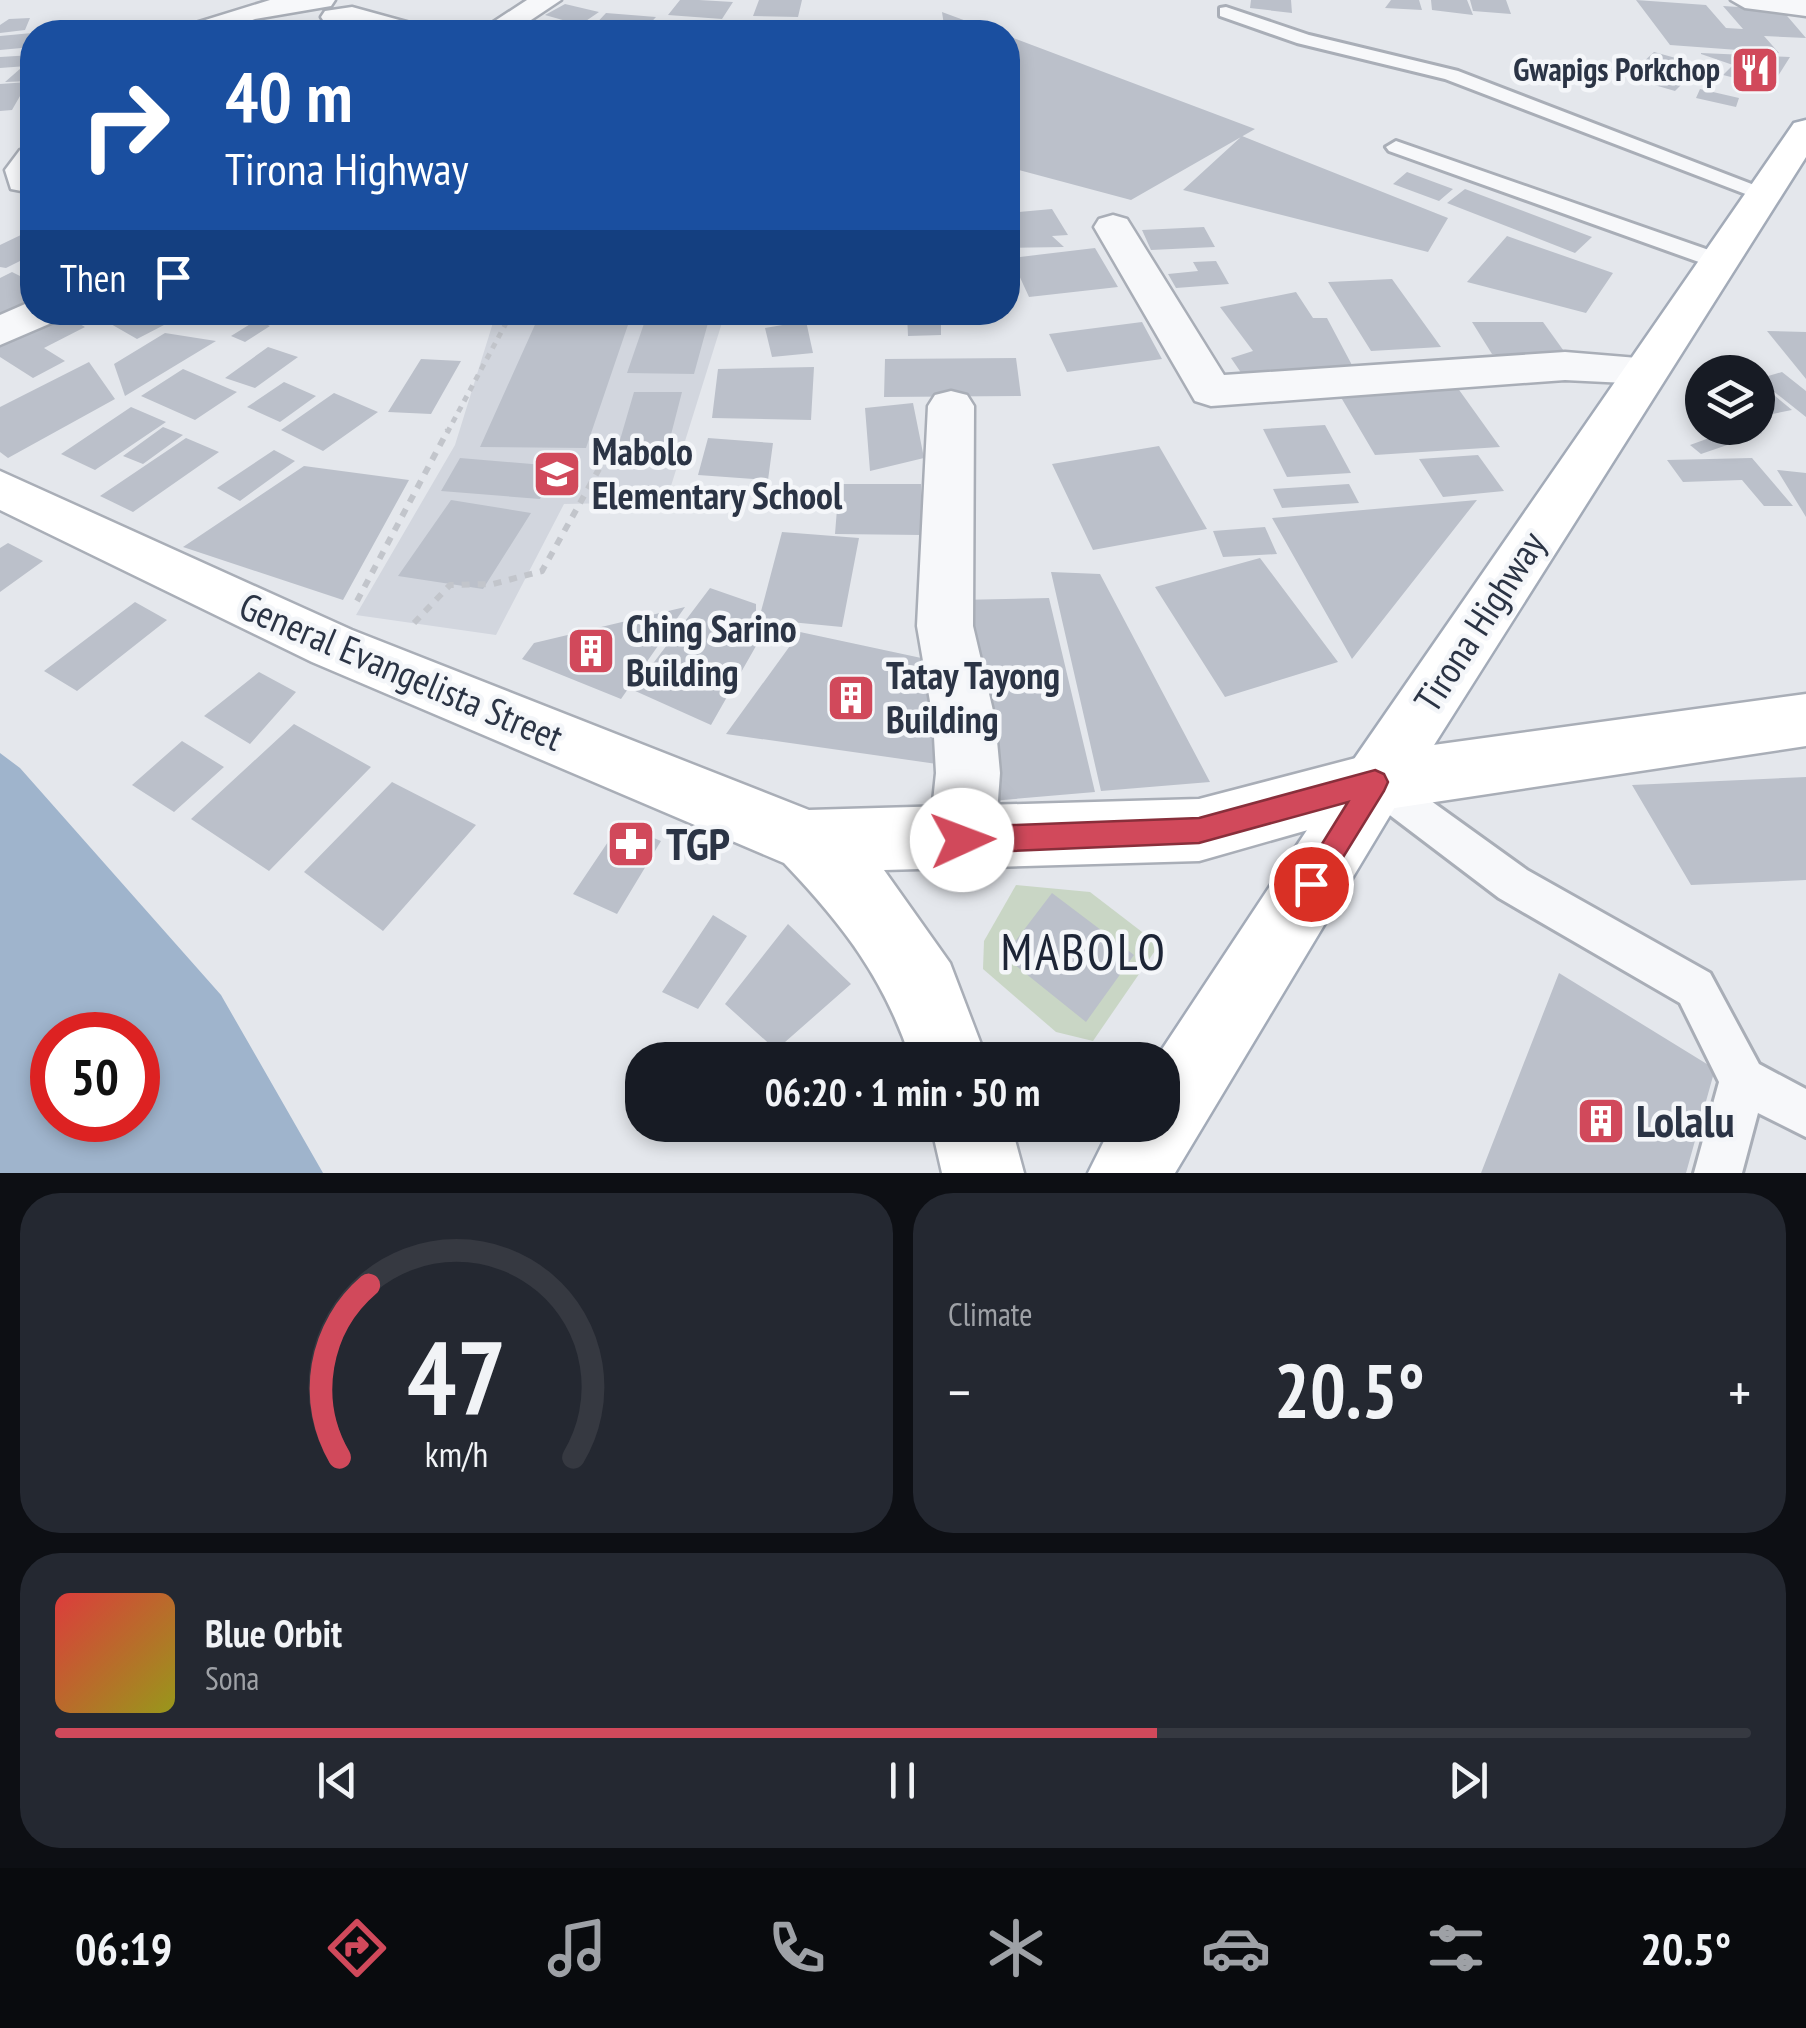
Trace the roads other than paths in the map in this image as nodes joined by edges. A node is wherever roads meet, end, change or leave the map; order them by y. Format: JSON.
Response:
{"nodes":[{"id":1,"x":547,"y":0,"type":"edge"},
{"id":2,"x":1762,"y":1,"type":"edge"},
{"id":3,"x":1806,"y":8,"type":"edge"},
{"id":4,"x":327,"y":12,"type":"edge"},
{"id":5,"x":1226,"y":12,"type":"dead end"},
{"id":6,"x":225,"y":20,"type":"edge"},
{"id":7,"x":367,"y":20,"type":"edge"},
{"id":8,"x":513,"y":20,"type":"edge"},
{"id":9,"x":1806,"y":130,"type":"edge"},
{"id":10,"x":1396,"y":147,"type":"dead end"},
{"id":11,"x":1764,"y":193,"type":"junction"},
{"id":12,"x":1113,"y":227,"type":"dead end"},
{"id":13,"x":1718,"y":261,"type":"junction"},
{"id":14,"x":1646,"y":370,"type":"junction"},
{"id":15,"x":951,"y":406,"type":"dead end"},
{"id":16,"x":0,"y":489,"type":"edge"},
{"id":17,"x":1806,"y":720,"type":"edge"},
{"id":18,"x":1375,"y":782,"type":"junction"},
{"id":19,"x":962,"y":840,"type":"junction"},
{"id":20,"x":808,"y":841,"type":"junction"},
{"id":21,"x":943,"y":1042,"type":"edge"},
{"id":22,"x":1743,"y":1080,"type":"junction"},
{"id":23,"x":1180,"y":1092,"type":"edge"},
{"id":24,"x":1806,"y":1114,"type":"edge"},
{"id":25,"x":975,"y":1142,"type":"edge"},
{"id":26,"x":1148,"y":1142,"type":"edge"},
{"id":27,"x":983,"y":1173,"type":"edge"},
{"id":28,"x":1129,"y":1173,"type":"edge"},
{"id":29,"x":1718,"y":1173,"type":"edge"}],
"edges":[{"from":1,"to":8,"type":"street"},
{"from":2,"to":3,"type":"street"},
{"from":4,"to":6,"type":"street"},
{"from":4,"to":7,"type":"street"},
{"from":5,"to":11,"type":"lane"},
{"from":9,"to":11,"type":"main road","name":"Tirona Highway"},
{"from":10,"to":13,"type":"lane"},
{"from":11,"to":13,"type":"main road","name":"Tirona Highway"},
{"from":12,"to":14,"type":"street"},
{"from":13,"to":14,"type":"main road","name":"Tirona Highway"},
{"from":14,"to":18,"type":"main road","name":"Tirona Highway"},
{"from":15,"to":19,"type":"street"},
{"from":16,"to":20,"type":"main road","name":"General Evangelista Street"},
{"from":17,"to":18,"type":"main road","name":"General Evangelista Street"},
{"from":18,"to":19,"type":"main road","name":"General Evangelista Street"},
{"from":18,"to":22,"type":"lane"},
{"from":18,"to":23,"type":"main road","name":"Tirona Highway"},
{"from":19,"to":20,"type":"main road","name":"General Evangelista Street"},
{"from":20,"to":21,"type":"main road","name":"General Evangelista Street"},
{"from":22,"to":24,"type":"lane"},
{"from":22,"to":29,"type":"lane"},
{"from":25,"to":27,"type":"main road"},
{"from":26,"to":28,"type":"main road","name":"Tirona Highway"}]}
